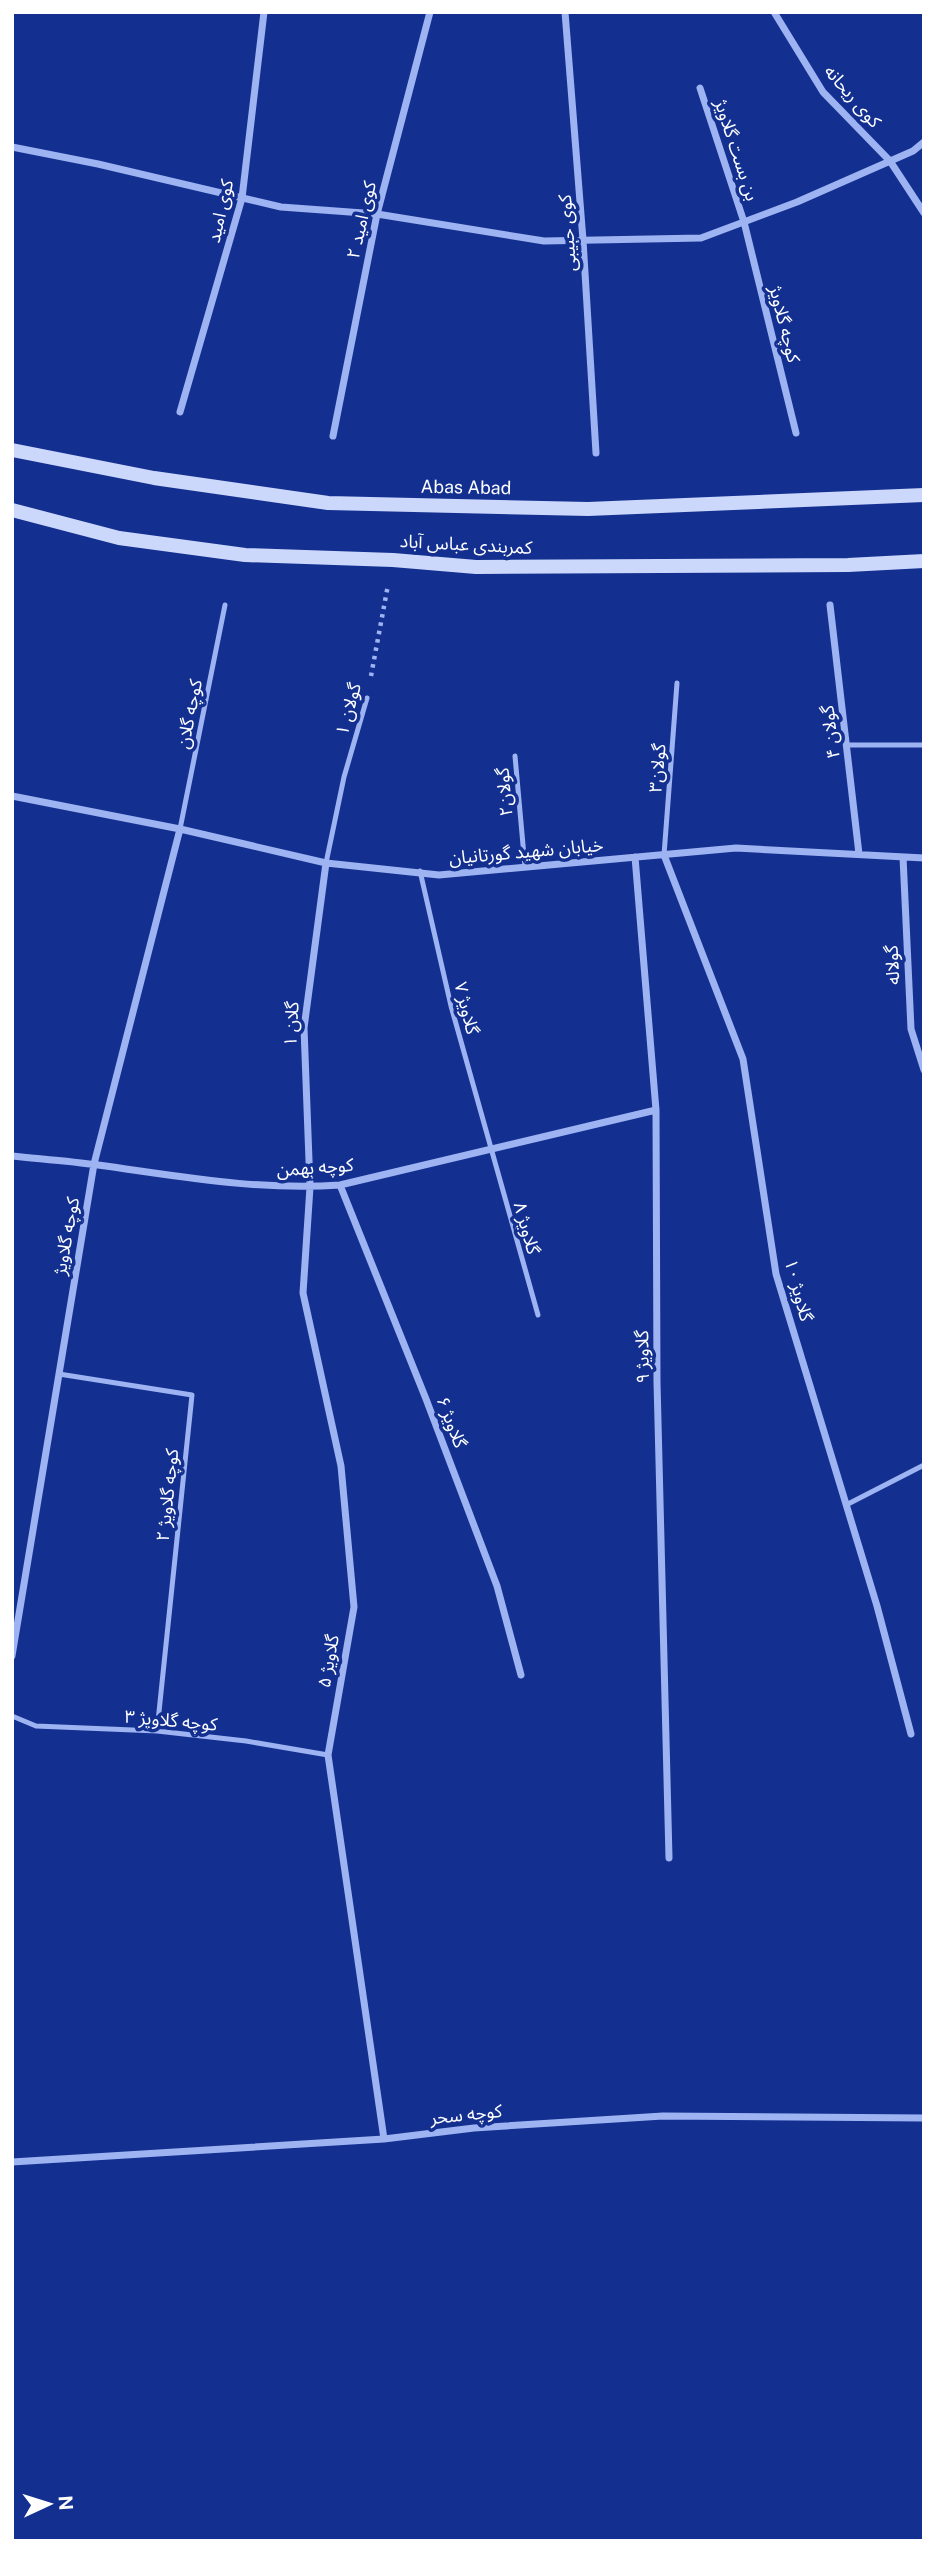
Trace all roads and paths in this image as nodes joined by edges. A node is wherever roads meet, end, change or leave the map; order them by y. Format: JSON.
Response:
{"nodes":[{"id":1,"x":264,"y":12,"type":"edge"},
{"id":2,"x":430,"y":12,"type":"edge"},
{"id":3,"x":565,"y":12,"type":"edge"},
{"id":4,"x":774,"y":12,"type":"edge"},
{"id":5,"x":699,"y":88,"type":"dead end"},
{"id":6,"x":924,"y":142,"type":"edge"},
{"id":7,"x":12,"y":147,"type":"edge"},
{"id":8,"x":890,"y":161,"type":"junction"},
{"id":9,"x":242,"y":198,"type":"junction"},
{"id":10,"x":924,"y":213,"type":"edge"},
{"id":11,"x":377,"y":214,"type":"junction"},
{"id":12,"x":744,"y":222,"type":"junction"},
{"id":13,"x":583,"y":240,"type":"junction"},
{"id":14,"x":180,"y":412,"type":"dead end"},
{"id":15,"x":796,"y":433,"type":"dead end"},
{"id":16,"x":333,"y":436,"type":"dead end"},
{"id":17,"x":12,"y":450,"type":"edge"},
{"id":18,"x":596,"y":453,"type":"dead end"},
{"id":19,"x":924,"y":495,"type":"edge"},
{"id":20,"x":12,"y":510,"type":"edge"},
{"id":21,"x":393,"y":560,"type":"junction"},
{"id":22,"x":924,"y":561,"type":"edge"},
{"id":23,"x":225,"y":605,"type":"dead end"},
{"id":24,"x":830,"y":605,"type":"dead end"},
{"id":25,"x":677,"y":683,"type":"dead end"},
{"id":26,"x":367,"y":698,"type":"joint"},
{"id":27,"x":848,"y":745,"type":"junction"},
{"id":28,"x":924,"y":745,"type":"edge"},
{"id":29,"x":515,"y":756,"type":"dead end"},
{"id":30,"x":12,"y":796,"type":"edge"},
{"id":31,"x":180,"y":829,"type":"junction"},
{"id":32,"x":859,"y":854,"type":"junction"},
{"id":33,"x":664,"y":855,"type":"junction"},
{"id":34,"x":903,"y":857,"type":"junction"},
{"id":35,"x":635,"y":858,"type":"junction"},
{"id":36,"x":924,"y":858,"type":"edge"},
{"id":37,"x":326,"y":863,"type":"junction"},
{"id":38,"x":525,"y":867,"type":"junction"},
{"id":39,"x":420,"y":871,"type":"junction"},
{"id":40,"x":924,"y":1070,"type":"edge"},
{"id":41,"x":656,"y":1110,"type":"junction"},
{"id":42,"x":490,"y":1150,"type":"junction"},
{"id":43,"x":12,"y":1156,"type":"edge"},
{"id":44,"x":94,"y":1164,"type":"junction"},
{"id":45,"x":340,"y":1185,"type":"junction"},
{"id":46,"x":310,"y":1187,"type":"junction"},
{"id":47,"x":538,"y":1315,"type":"dead end"},
{"id":48,"x":59,"y":1374,"type":"junction"},
{"id":49,"x":924,"y":1465,"type":"edge"},
{"id":50,"x":846,"y":1504,"type":"junction"},
{"id":51,"x":12,"y":1656,"type":"edge"},
{"id":52,"x":521,"y":1675,"type":"dead end"},
{"id":53,"x":12,"y":1716,"type":"edge"},
{"id":54,"x":157,"y":1731,"type":"junction"},
{"id":55,"x":911,"y":1734,"type":"dead end"},
{"id":56,"x":328,"y":1755,"type":"junction"},
{"id":57,"x":669,"y":1858,"type":"dead end"},
{"id":58,"x":924,"y":2118,"type":"edge"},
{"id":59,"x":384,"y":2139,"type":"junction"},
{"id":60,"x":12,"y":2162,"type":"edge"}],
"edges":[{"from":1,"to":9,"type":"street","name":"کوی امید"},
{"from":2,"to":11,"type":"street","name":"کوی امید ۲"},
{"from":3,"to":13,"type":"street","name":"کوی حبیبی"},
{"from":4,"to":8,"type":"street","name":"کوی ریحانه"},
{"from":5,"to":12,"type":"street","name":"بن بست گلاویژ"},
{"from":6,"to":8,"type":"street"},
{"from":7,"to":9,"type":"street"},
{"from":8,"to":10,"type":"street","name":"کوی ریحانه"},
{"from":8,"to":12,"type":"street"},
{"from":9,"to":11,"type":"street"},
{"from":9,"to":14,"type":"street","name":"کوی امید"},
{"from":11,"to":13,"type":"street"},
{"from":11,"to":16,"type":"street","name":"کوی امید ۲"},
{"from":12,"to":13,"type":"street"},
{"from":12,"to":15,"type":"street","name":"کوچه گلاویژ"},
{"from":13,"to":18,"type":"street","name":"کوی حبیبی"},
{"from":17,"to":19,"type":"main road","name":"Abas Abad"},
{"from":20,"to":21,"type":"main road","name":"کمربندی عباس آباد"},
{"from":21,"to":22,"type":"main road","name":"کمربندی عباس آباد"},
{"from":21,"to":26,"type":"path","name":"گولان ۱"},
{"from":23,"to":31,"type":"lane","name":"کوچه گلان"},
{"from":24,"to":27,"type":"street","name":"گولان ۴"},
{"from":25,"to":33,"type":"lane","name":"گولان۳"},
{"from":26,"to":37,"type":"lane","name":"گولان ۱"},
{"from":27,"to":28,"type":"lane"},
{"from":27,"to":32,"type":"street","name":"گولان ۴"},
{"from":29,"to":38,"type":"lane","name":"گولان۲"},
{"from":30,"to":31,"type":"street","name":"خیابان شهید گورتانیان"},
{"from":31,"to":37,"type":"street","name":"خیابان شهید گورتانیان"},
{"from":31,"to":44,"type":"street","name":"کوچه گلاویژ"},
{"from":32,"to":33,"type":"street","name":"خیابان شهید گورتانیان"},
{"from":32,"to":34,"type":"street","name":"خیابان شهید گورتانیان"},
{"from":33,"to":35,"type":"street","name":"خیابان شهید گورتانیان"},
{"from":33,"to":50,"type":"street","name":"گلاویژ ۱۰"},
{"from":34,"to":36,"type":"street","name":"خیابان شهید گورتانیان"},
{"from":34,"to":40,"type":"street","name":"گولاله"},
{"from":35,"to":38,"type":"street","name":"خیابان شهید گورتانیان"},
{"from":35,"to":41,"type":"street","name":"گلاویژ ۹"},
{"from":37,"to":39,"type":"street","name":"خیابان شهید گورتانیان"},
{"from":37,"to":46,"type":"street","name":"گلان ۱"},
{"from":38,"to":39,"type":"street","name":"خیابان شهید گورتانیان"},
{"from":39,"to":42,"type":"lane","name":"گلاویژ ۷"},
{"from":41,"to":42,"type":"street","name":"کوچه بهمن"},
{"from":41,"to":57,"type":"street","name":"گلاویژ ۹"},
{"from":42,"to":45,"type":"street","name":"کوچه بهمن"},
{"from":42,"to":47,"type":"lane","name":"گلاویژ ۸"},
{"from":43,"to":44,"type":"street","name":"کوچه بهمن"},
{"from":44,"to":46,"type":"street","name":"کوچه بهمن"},
{"from":44,"to":48,"type":"street","name":"کوچه گلاویژ"},
{"from":45,"to":46,"type":"street","name":"کوچه بهمن"},
{"from":45,"to":52,"type":"street","name":"گلاویژ ۶"},
{"from":46,"to":56,"type":"street","name":"گلاویژ ۵"},
{"from":48,"to":51,"type":"street","name":"کوچه گلاویژ"},
{"from":48,"to":54,"type":"lane","name":"کوچه گلاویژ ۲"},
{"from":49,"to":50,"type":"lane"},
{"from":50,"to":55,"type":"street","name":"گلاویژ ۱۰"},
{"from":53,"to":54,"type":"lane","name":"کوچه گلاویژ ۳"},
{"from":54,"to":56,"type":"lane","name":"کوچه گلاویژ ۳"},
{"from":56,"to":59,"type":"street","name":"گلاویژ ۵"},
{"from":58,"to":59,"type":"street","name":"کوچه سحر"},
{"from":59,"to":60,"type":"street","name":"کوچه سحر"}]}
